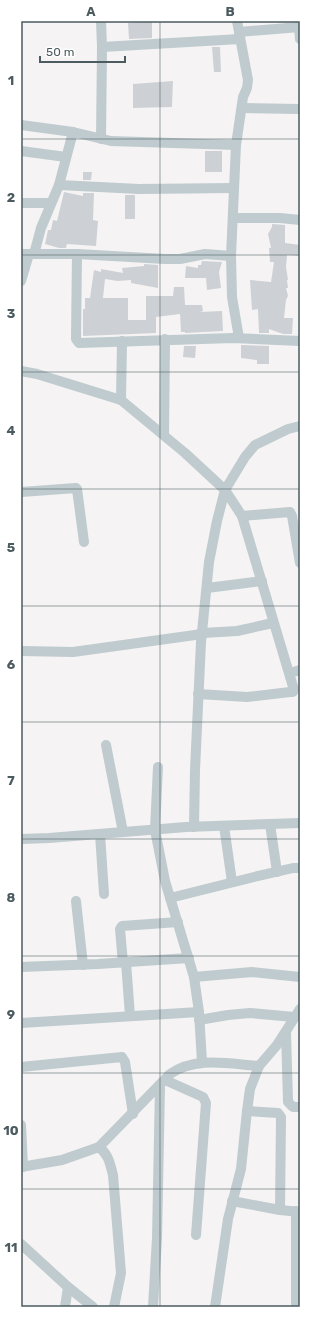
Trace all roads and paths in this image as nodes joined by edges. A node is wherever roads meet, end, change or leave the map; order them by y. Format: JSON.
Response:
{"nodes":[{"id":1,"x":101,"y":21,"type":"edge"},
{"id":2,"x":237,"y":21,"type":"edge"},
{"id":3,"x":300,"y":27,"type":"edge"},
{"id":4,"x":239,"y":35,"type":"junction"},
{"id":5,"x":300,"y":38,"type":"edge"},
{"id":6,"x":102,"y":47,"type":"junction"},
{"id":7,"x":242,"y":108,"type":"junction"},
{"id":8,"x":300,"y":109,"type":"edge"},
{"id":9,"x":21,"y":125,"type":"edge"},
{"id":10,"x":72,"y":132,"type":"junction"},
{"id":11,"x":101,"y":139,"type":"junction"},
{"id":12,"x":236,"y":145,"type":"junction"},
{"id":13,"x":21,"y":151,"type":"edge"},
{"id":14,"x":66,"y":157,"type":"junction"},
{"id":15,"x":59,"y":185,"type":"junction"},
{"id":16,"x":234,"y":188,"type":"junction"},
{"id":17,"x":21,"y":203,"type":"edge"},
{"id":18,"x":51,"y":203,"type":"junction"},
{"id":19,"x":233,"y":218,"type":"junction"},
{"id":20,"x":300,"y":220,"type":"edge"},
{"id":21,"x":28,"y":254,"type":"edge"},
{"id":22,"x":77,"y":254,"type":"junction"},
{"id":23,"x":231,"y":256,"type":"junction"},
{"id":24,"x":21,"y":282,"type":"edge"},
{"id":25,"x":239,"y":338,"type":"junction"},
{"id":26,"x":165,"y":339,"type":"junction"},
{"id":27,"x":122,"y":341,"type":"junction"},
{"id":28,"x":300,"y":341,"type":"edge"},
{"id":29,"x":21,"y":371,"type":"edge"},
{"id":30,"x":121,"y":400,"type":"junction"},
{"id":31,"x":300,"y":426,"type":"edge"},
{"id":32,"x":164,"y":435,"type":"junction"},
{"id":33,"x":225,"y":490,"type":"junction"},
{"id":34,"x":21,"y":492,"type":"edge"},
{"id":35,"x":242,"y":516,"type":"junction"},
{"id":36,"x":84,"y":542,"type":"dead end"},
{"id":37,"x":300,"y":563,"type":"edge"},
{"id":38,"x":262,"y":581,"type":"junction"},
{"id":39,"x":207,"y":588,"type":"junction"},
{"id":40,"x":273,"y":623,"type":"junction"},
{"id":41,"x":203,"y":633,"type":"junction"},
{"id":42,"x":21,"y":651,"type":"edge"},
{"id":43,"x":300,"y":670,"type":"edge"},
{"id":44,"x":290,"y":673,"type":"junction"},
{"id":45,"x":198,"y":694,"type":"junction"},
{"id":46,"x":106,"y":745,"type":"dead end"},
{"id":47,"x":158,"y":768,"type":"dead end"},
{"id":48,"x":300,"y":823,"type":"edge"},
{"id":49,"x":270,"y":824,"type":"junction"},
{"id":50,"x":224,"y":826,"type":"junction"},
{"id":51,"x":194,"y":827,"type":"junction"},
{"id":52,"x":155,"y":830,"type":"junction"},
{"id":53,"x":123,"y":832,"type":"junction"},
{"id":54,"x":100,"y":834,"type":"junction"},
{"id":55,"x":21,"y":839,"type":"edge"},
{"id":56,"x":300,"y":868,"type":"edge"},
{"id":57,"x":277,"y":872,"type":"junction"},
{"id":58,"x":232,"y":882,"type":"junction"},
{"id":59,"x":104,"y":894,"type":"dead end"},
{"id":60,"x":170,"y":898,"type":"junction"},
{"id":61,"x":76,"y":902,"type":"dead end"},
{"id":62,"x":178,"y":922,"type":"junction"},
{"id":63,"x":189,"y":958,"type":"junction"},
{"id":64,"x":125,"y":962,"type":"junction"},
{"id":65,"x":83,"y":965,"type":"junction"},
{"id":66,"x":21,"y":967,"type":"edge"},
{"id":67,"x":194,"y":977,"type":"junction"},
{"id":68,"x":300,"y":977,"type":"edge"},
{"id":69,"x":298,"y":1013,"type":"edge"},
{"id":70,"x":130,"y":1016,"type":"junction"},
{"id":71,"x":199,"y":1016,"type":"junction"},
{"id":72,"x":21,"y":1023,"type":"edge"},
{"id":73,"x":286,"y":1032,"type":"junction"},
{"id":74,"x":202,"y":1062,"type":"junction"},
{"id":75,"x":259,"y":1066,"type":"junction"},
{"id":76,"x":21,"y":1067,"type":"edge"},
{"id":77,"x":163,"y":1083,"type":"junction"},
{"id":78,"x":300,"y":1107,"type":"edge"},
{"id":79,"x":247,"y":1111,"type":"junction"},
{"id":80,"x":133,"y":1114,"type":"junction"},
{"id":81,"x":21,"y":1125,"type":"edge"},
{"id":82,"x":99,"y":1147,"type":"junction"},
{"id":83,"x":22,"y":1167,"type":"edge"},
{"id":84,"x":232,"y":1201,"type":"junction"},
{"id":85,"x":280,"y":1210,"type":"junction"},
{"id":86,"x":298,"y":1212,"type":"edge"},
{"id":87,"x":196,"y":1235,"type":"dead end"},
{"id":88,"x":21,"y":1244,"type":"edge"},
{"id":89,"x":68,"y":1287,"type":"junction"},
{"id":90,"x":65,"y":1307,"type":"edge"},
{"id":91,"x":93,"y":1307,"type":"edge"},
{"id":92,"x":114,"y":1307,"type":"edge"},
{"id":93,"x":153,"y":1307,"type":"edge"},
{"id":94,"x":215,"y":1307,"type":"edge"},
{"id":95,"x":296,"y":1307,"type":"edge"}],
"edges":[{"from":1,"to":6,"type":"street"},
{"from":2,"to":4,"type":"street"},
{"from":3,"to":4,"type":"street"},
{"from":3,"to":5,"type":"street"},
{"from":4,"to":6,"type":"street"},
{"from":4,"to":7,"type":"street"},
{"from":6,"to":11,"type":"street"},
{"from":7,"to":8,"type":"street"},
{"from":7,"to":12,"type":"street"},
{"from":9,"to":10,"type":"street"},
{"from":10,"to":11,"type":"street"},
{"from":10,"to":14,"type":"street"},
{"from":11,"to":12,"type":"street"},
{"from":12,"to":16,"type":"street"},
{"from":13,"to":14,"type":"street"},
{"from":14,"to":15,"type":"street"},
{"from":15,"to":16,"type":"street"},
{"from":15,"to":18,"type":"street"},
{"from":16,"to":19,"type":"street"},
{"from":17,"to":18,"type":"street"},
{"from":18,"to":21,"type":"street"},
{"from":19,"to":20,"type":"street"},
{"from":19,"to":23,"type":"street"},
{"from":21,"to":22,"type":"street"},
{"from":21,"to":24,"type":"street"},
{"from":22,"to":23,"type":"street"},
{"from":22,"to":27,"type":"street"},
{"from":23,"to":25,"type":"street"},
{"from":25,"to":26,"type":"street"},
{"from":25,"to":28,"type":"street"},
{"from":26,"to":27,"type":"street"},
{"from":26,"to":32,"type":"street"},
{"from":27,"to":30,"type":"street"},
{"from":29,"to":30,"type":"street"},
{"from":30,"to":32,"type":"street"},
{"from":31,"to":33,"type":"street"},
{"from":32,"to":33,"type":"street"},
{"from":33,"to":35,"type":"street"},
{"from":33,"to":39,"type":"street"},
{"from":34,"to":36,"type":"street"},
{"from":35,"to":37,"type":"street"},
{"from":35,"to":38,"type":"street"},
{"from":38,"to":39,"type":"street"},
{"from":38,"to":40,"type":"street"},
{"from":39,"to":41,"type":"street"},
{"from":40,"to":41,"type":"street"},
{"from":40,"to":44,"type":"street"},
{"from":41,"to":42,"type":"street"},
{"from":41,"to":45,"type":"street"},
{"from":43,"to":44,"type":"street"},
{"from":44,"to":45,"type":"street"},
{"from":45,"to":51,"type":"street"},
{"from":46,"to":53,"type":"street"},
{"from":47,"to":52,"type":"street"},
{"from":48,"to":49,"type":"street"},
{"from":49,"to":50,"type":"street"},
{"from":49,"to":57,"type":"street"},
{"from":50,"to":51,"type":"street"},
{"from":50,"to":58,"type":"street"},
{"from":51,"to":52,"type":"street"},
{"from":52,"to":53,"type":"street"},
{"from":52,"to":60,"type":"street"},
{"from":53,"to":54,"type":"street"},
{"from":54,"to":55,"type":"street"},
{"from":54,"to":59,"type":"street"},
{"from":56,"to":57,"type":"street"},
{"from":57,"to":58,"type":"street"},
{"from":58,"to":60,"type":"street"},
{"from":60,"to":62,"type":"street"},
{"from":61,"to":65,"type":"street"},
{"from":62,"to":63,"type":"street"},
{"from":62,"to":64,"type":"street"},
{"from":63,"to":64,"type":"street"},
{"from":63,"to":67,"type":"street"},
{"from":64,"to":65,"type":"street"},
{"from":64,"to":70,"type":"street"},
{"from":65,"to":66,"type":"street"},
{"from":67,"to":68,"type":"street"},
{"from":67,"to":71,"type":"street"},
{"from":69,"to":71,"type":"street"},
{"from":69,"to":73,"type":"street"},
{"from":70,"to":71,"type":"street"},
{"from":70,"to":72,"type":"street"},
{"from":71,"to":74,"type":"street"},
{"from":73,"to":75,"type":"street"},
{"from":73,"to":78,"type":"street"},
{"from":74,"to":75,"type":"street"},
{"from":74,"to":77,"type":"street"},
{"from":75,"to":79,"type":"street"},
{"from":76,"to":80,"type":"street"},
{"from":77,"to":80,"type":"street"},
{"from":77,"to":87,"type":"street"},
{"from":77,"to":93,"type":"street"},
{"from":79,"to":84,"type":"street"},
{"from":79,"to":85,"type":"street"},
{"from":80,"to":82,"type":"street"},
{"from":81,"to":83,"type":"street"},
{"from":82,"to":83,"type":"street"},
{"from":82,"to":92,"type":"street"},
{"from":84,"to":85,"type":"street"},
{"from":84,"to":94,"type":"street"},
{"from":85,"to":86,"type":"street"},
{"from":86,"to":95,"type":"street"},
{"from":88,"to":89,"type":"street"},
{"from":89,"to":90,"type":"street"},
{"from":89,"to":91,"type":"street"}]}
